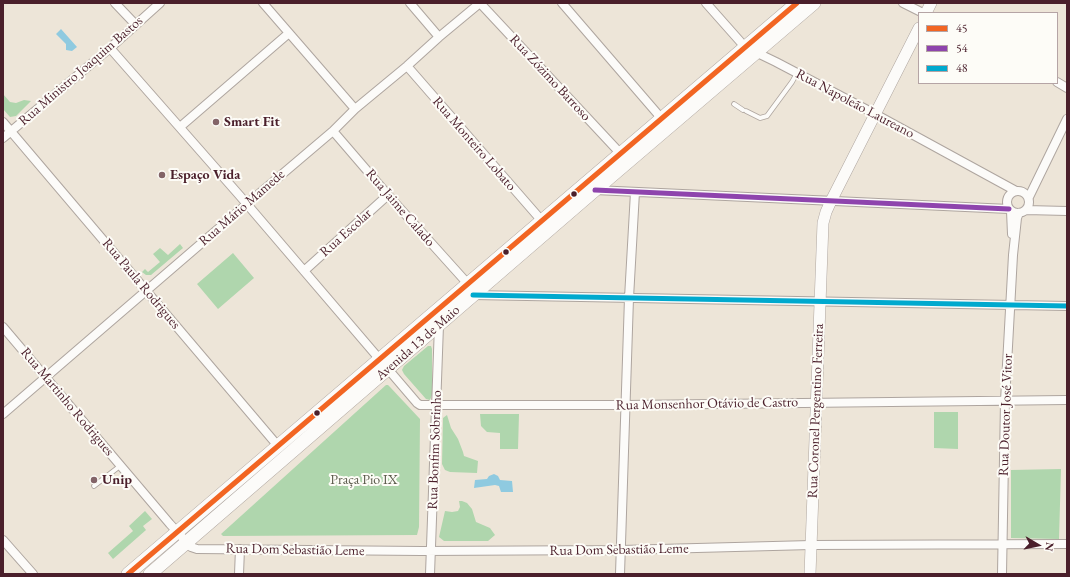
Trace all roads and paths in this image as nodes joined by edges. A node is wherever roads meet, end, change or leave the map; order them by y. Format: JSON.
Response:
{"nodes":[{"id":1,"x":116,"y":3,"type":"edge"},
{"id":2,"x":160,"y":3,"type":"edge"},
{"id":3,"x":263,"y":3,"type":"edge"},
{"id":4,"x":410,"y":3,"type":"edge"},
{"id":5,"x":480,"y":3,"type":"edge"},
{"id":6,"x":562,"y":3,"type":"edge"},
{"id":7,"x":706,"y":3,"type":"edge"},
{"id":8,"x":797,"y":3,"type":"edge"},
{"id":9,"x":814,"y":3,"type":"edge"},
{"id":10,"x":903,"y":3,"type":"edge"},
{"id":11,"x":932,"y":3,"type":"edge"},
{"id":12,"x":921,"y":12,"type":"edge"},
{"id":13,"x":927,"y":12,"type":"edge"},
{"id":14,"x":135,"y":24,"type":"junction"},
{"id":15,"x":918,"y":30,"type":"edge"},
{"id":16,"x":289,"y":33,"type":"junction"},
{"id":17,"x":439,"y":37,"type":"junction"},
{"id":18,"x":110,"y":48,"type":"junction"},
{"id":19,"x":750,"y":50,"type":"junction"},
{"id":20,"x":407,"y":66,"type":"junction"},
{"id":21,"x":797,"y":73,"type":"junction"},
{"id":22,"x":1058,"y":83,"type":"edge"},
{"id":23,"x":1067,"y":88,"type":"edge"},
{"id":24,"x":734,"y":104,"type":"dead end"},
{"id":25,"x":355,"y":109,"type":"junction"},
{"id":26,"x":875,"y":114,"type":"junction"},
{"id":27,"x":662,"y":119,"type":"junction"},
{"id":28,"x":1067,"y":119,"type":"edge"},
{"id":29,"x":3,"y":122,"type":"edge"},
{"id":30,"x":180,"y":127,"type":"junction"},
{"id":31,"x":11,"y":131,"type":"junction"},
{"id":32,"x":333,"y":131,"type":"junction"},
{"id":33,"x":3,"y":138,"type":"edge"},
{"id":34,"x":620,"y":153,"type":"junction"},
{"id":35,"x":595,"y":190,"type":"junction"},
{"id":36,"x":1016,"y":191,"type":"junction"},
{"id":37,"x":635,"y":192,"type":"junction"},
{"id":38,"x":388,"y":195,"type":"junction"},
{"id":39,"x":1029,"y":198,"type":"junction"},
{"id":40,"x":830,"y":201,"type":"junction"},
{"id":41,"x":247,"y":204,"type":"junction"},
{"id":42,"x":1010,"y":210,"type":"junction"},
{"id":43,"x":1051,"y":211,"type":"junction"},
{"id":44,"x":1023,"y":212,"type":"junction"},
{"id":45,"x":1067,"y":212,"type":"edge"},
{"id":46,"x":542,"y":221,"type":"junction"},
{"id":47,"x":1013,"y":255,"type":"junction"},
{"id":48,"x":304,"y":271,"type":"junction"},
{"id":49,"x":470,"y":290,"type":"junction"},
{"id":50,"x":146,"y":291,"type":"junction"},
{"id":51,"x":629,"y":298,"type":"junction"},
{"id":52,"x":820,"y":302,"type":"junction"},
{"id":53,"x":1011,"y":305,"type":"junction"},
{"id":54,"x":1067,"y":306,"type":"edge"},
{"id":55,"x":439,"y":325,"type":"junction"},
{"id":56,"x":3,"y":327,"type":"edge"},
{"id":57,"x":384,"y":364,"type":"junction"},
{"id":58,"x":46,"y":376,"type":"junction"},
{"id":59,"x":1067,"y":400,"type":"edge"},
{"id":60,"x":1006,"y":401,"type":"junction"},
{"id":61,"x":816,"y":403,"type":"junction"},
{"id":62,"x":437,"y":405,"type":"junction"},
{"id":63,"x":626,"y":405,"type":"junction"},
{"id":64,"x":3,"y":414,"type":"edge"},
{"id":65,"x":278,"y":446,"type":"junction"},
{"id":66,"x":120,"y":466,"type":"junction"},
{"id":67,"x":94,"y":486,"type":"dead end"},
{"id":68,"x":177,"y":532,"type":"junction"},
{"id":69,"x":3,"y":540,"type":"edge"},
{"id":70,"x":187,"y":542,"type":"junction"},
{"id":71,"x":1003,"y":544,"type":"junction"},
{"id":72,"x":1067,"y":544,"type":"edge"},
{"id":73,"x":811,"y":546,"type":"junction"},
{"id":74,"x":240,"y":549,"type":"junction"},
{"id":75,"x":621,"y":550,"type":"junction"},
{"id":76,"x":431,"y":551,"type":"junction"},
{"id":77,"x":33,"y":574,"type":"edge"},
{"id":78,"x":128,"y":574,"type":"edge"},
{"id":79,"x":150,"y":574,"type":"edge"},
{"id":80,"x":239,"y":574,"type":"edge"},
{"id":81,"x":430,"y":574,"type":"edge"},
{"id":82,"x":620,"y":574,"type":"edge"},
{"id":83,"x":810,"y":574,"type":"edge"},
{"id":84,"x":1002,"y":574,"type":"edge"}],
"edges":[{"from":1,"to":14,"type":"street"},
{"from":2,"to":14,"type":"street","name":"Rua Ministro Joaquim Bastos"},
{"from":3,"to":16,"type":"street"},
{"from":4,"to":17,"type":"street"},
{"from":5,"to":17,"type":"street","name":"Rua Mário Mamede"},
{"from":5,"to":34,"type":"street","name":"Rua Zózimo Barroso"},
{"from":6,"to":27,"type":"street"},
{"from":7,"to":19,"type":"street","name":"Rua Napoleão Laureano"},
{"from":8,"to":19,"type":"main road","name":"Avenida 13 de Maio"},
{"from":9,"to":19,"type":"main road","name":"Avenida 13 de Maio"},
{"from":10,"to":12,"type":"street"},
{"from":11,"to":13,"type":"street"},
{"from":14,"to":18,"type":"street","name":"Rua Ministro Joaquim Bastos"},
{"from":15,"to":26,"type":"street","name":"Rua Coronel Pergentino Ferreira"},
{"from":16,"to":25,"type":"street"},
{"from":16,"to":30,"type":"street"},
{"from":17,"to":20,"type":"street","name":"Rua Mário Mamede"},
{"from":18,"to":30,"type":"street","name":"Rua Monsenhor Otávio de Castro"},
{"from":18,"to":31,"type":"street","name":"Rua Ministro Joaquim Bastos"},
{"from":19,"to":21,"type":"street","name":"Rua Napoleão Laureano"},
{"from":19,"to":27,"type":"main road","name":"Avenida 13 de Maio"},
{"from":19,"to":35,"type":"main road","name":"Avenida 13 de Maio"},
{"from":20,"to":25,"type":"street","name":"Rua Mário Mamede"},
{"from":20,"to":46,"type":"street","name":"Rua Monteiro Lobato"},
{"from":21,"to":24,"type":"lane"},
{"from":21,"to":26,"type":"street","name":"Rua Napoleão Laureano"},
{"from":22,"to":23,"type":"street"},
{"from":25,"to":32,"type":"street","name":"Rua Mário Mamede"},
{"from":26,"to":36,"type":"street","name":"Rua Napoleão Laureano"},
{"from":26,"to":40,"type":"street","name":"Rua Coronel Pergentino Ferreira"},
{"from":27,"to":34,"type":"main road","name":"Avenida 13 de Maio"},
{"from":28,"to":39,"type":"street"},
{"from":29,"to":31,"type":"street","name":"Rua Paula Rodrigues"},
{"from":30,"to":41,"type":"street","name":"Rua Monsenhor Otávio de Castro"},
{"from":31,"to":33,"type":"street","name":"Rua Ministro Joaquim Bastos"},
{"from":31,"to":50,"type":"street","name":"Rua Paula Rodrigues"},
{"from":32,"to":38,"type":"street","name":"Rua Jaime Calado"},
{"from":32,"to":41,"type":"street","name":"Rua Mário Mamede"},
{"from":34,"to":46,"type":"main road","name":"Avenida 13 de Maio"},
{"from":35,"to":37,"type":"street"},
{"from":35,"to":49,"type":"main road","name":"Avenida 13 de Maio"},
{"from":36,"to":39,"type":"street"},
{"from":36,"to":42,"type":"street"},
{"from":37,"to":40,"type":"street"},
{"from":37,"to":51,"type":"street"},
{"from":38,"to":48,"type":"street","name":"Rua Escolar"},
{"from":38,"to":49,"type":"street","name":"Rua Jaime Calado"},
{"from":39,"to":43,"type":"street"},
{"from":39,"to":44,"type":"street"},
{"from":40,"to":42,"type":"street"},
{"from":40,"to":52,"type":"street","name":"Rua Coronel Pergentino Ferreira"},
{"from":41,"to":48,"type":"street","name":"Rua Monsenhor Otávio de Castro"},
{"from":41,"to":50,"type":"street","name":"Rua Mário Mamede"},
{"from":42,"to":44,"type":"street"},
{"from":42,"to":47,"type":"street","name":"Rua Doutor José Vitor"},
{"from":43,"to":44,"type":"street"},
{"from":43,"to":45,"type":"street"},
{"from":44,"to":47,"type":"street","name":"Rua Doutor José Vitor"},
{"from":46,"to":49,"type":"main road","name":"Avenida 13 de Maio"},
{"from":47,"to":53,"type":"street","name":"Rua Doutor José Vitor"},
{"from":48,"to":57,"type":"street","name":"Rua Monsenhor Otávio de Castro"},
{"from":49,"to":51,"type":"street"},
{"from":49,"to":55,"type":"main road","name":"Avenida 13 de Maio"},
{"from":49,"to":57,"type":"main road","name":"Avenida 13 de Maio"},
{"from":50,"to":58,"type":"street","name":"Rua Mário Mamede"},
{"from":50,"to":65,"type":"street","name":"Rua Paula Rodrigues"},
{"from":51,"to":52,"type":"street"},
{"from":51,"to":63,"type":"street"},
{"from":52,"to":53,"type":"street"},
{"from":52,"to":61,"type":"street","name":"Rua Coronel Pergentino Ferreira"},
{"from":53,"to":54,"type":"street"},
{"from":53,"to":60,"type":"street","name":"Rua Doutor José Vitor"},
{"from":55,"to":57,"type":"main road","name":"Avenida 13 de Maio"},
{"from":55,"to":62,"type":"street","name":"Rua Bonfim Sobrinho"},
{"from":56,"to":58,"type":"street","name":"Rua Martinho Rodrigues"},
{"from":57,"to":62,"type":"street","name":"Rua Monsenhor Otávio de Castro"},
{"from":57,"to":65,"type":"main road","name":"Avenida 13 de Maio"},
{"from":57,"to":70,"type":"main road","name":"Avenida 13 de Maio"},
{"from":58,"to":64,"type":"street","name":"Rua Mário Mamede"},
{"from":58,"to":66,"type":"street","name":"Rua Martinho Rodrigues"},
{"from":59,"to":60,"type":"street","name":"Rua Monsenhor Otávio de Castro"},
{"from":60,"to":61,"type":"street","name":"Rua Monsenhor Otávio de Castro"},
{"from":60,"to":71,"type":"street","name":"Rua Doutor José Vitor"},
{"from":61,"to":63,"type":"street","name":"Rua Monsenhor Otávio de Castro"},
{"from":61,"to":73,"type":"street","name":"Rua Coronel Pergentino Ferreira"},
{"from":62,"to":63,"type":"street","name":"Rua Monsenhor Otávio de Castro"},
{"from":62,"to":76,"type":"street","name":"Rua Bonfim Sobrinho"},
{"from":63,"to":75,"type":"street"},
{"from":65,"to":68,"type":"main road","name":"Avenida 13 de Maio"},
{"from":66,"to":67,"type":"lane"},
{"from":66,"to":68,"type":"street","name":"Rua Martinho Rodrigues"},
{"from":68,"to":70,"type":"street","name":"Rua Dom Sebastião Leme"},
{"from":68,"to":78,"type":"main road","name":"Avenida 13 de Maio"},
{"from":69,"to":77,"type":"street"},
{"from":70,"to":74,"type":"street","name":"Rua Dom Sebastião Leme"},
{"from":70,"to":79,"type":"main road","name":"Avenida 13 de Maio"},
{"from":71,"to":72,"type":"street","name":"Rua Dom Sebastião Leme"},
{"from":71,"to":73,"type":"street","name":"Rua Dom Sebastião Leme"},
{"from":71,"to":84,"type":"street","name":"Rua Doutor José Vitor"},
{"from":73,"to":75,"type":"street","name":"Rua Dom Sebastião Leme"},
{"from":73,"to":83,"type":"street","name":"Rua Coronel Pergentino Ferreira"},
{"from":74,"to":76,"type":"street","name":"Rua Dom Sebastião Leme"},
{"from":74,"to":80,"type":"street"},
{"from":75,"to":76,"type":"street","name":"Rua Dom Sebastião Leme"},
{"from":75,"to":82,"type":"street"},
{"from":76,"to":81,"type":"street","name":"Rua Bonfim Sobrinho"}]}
